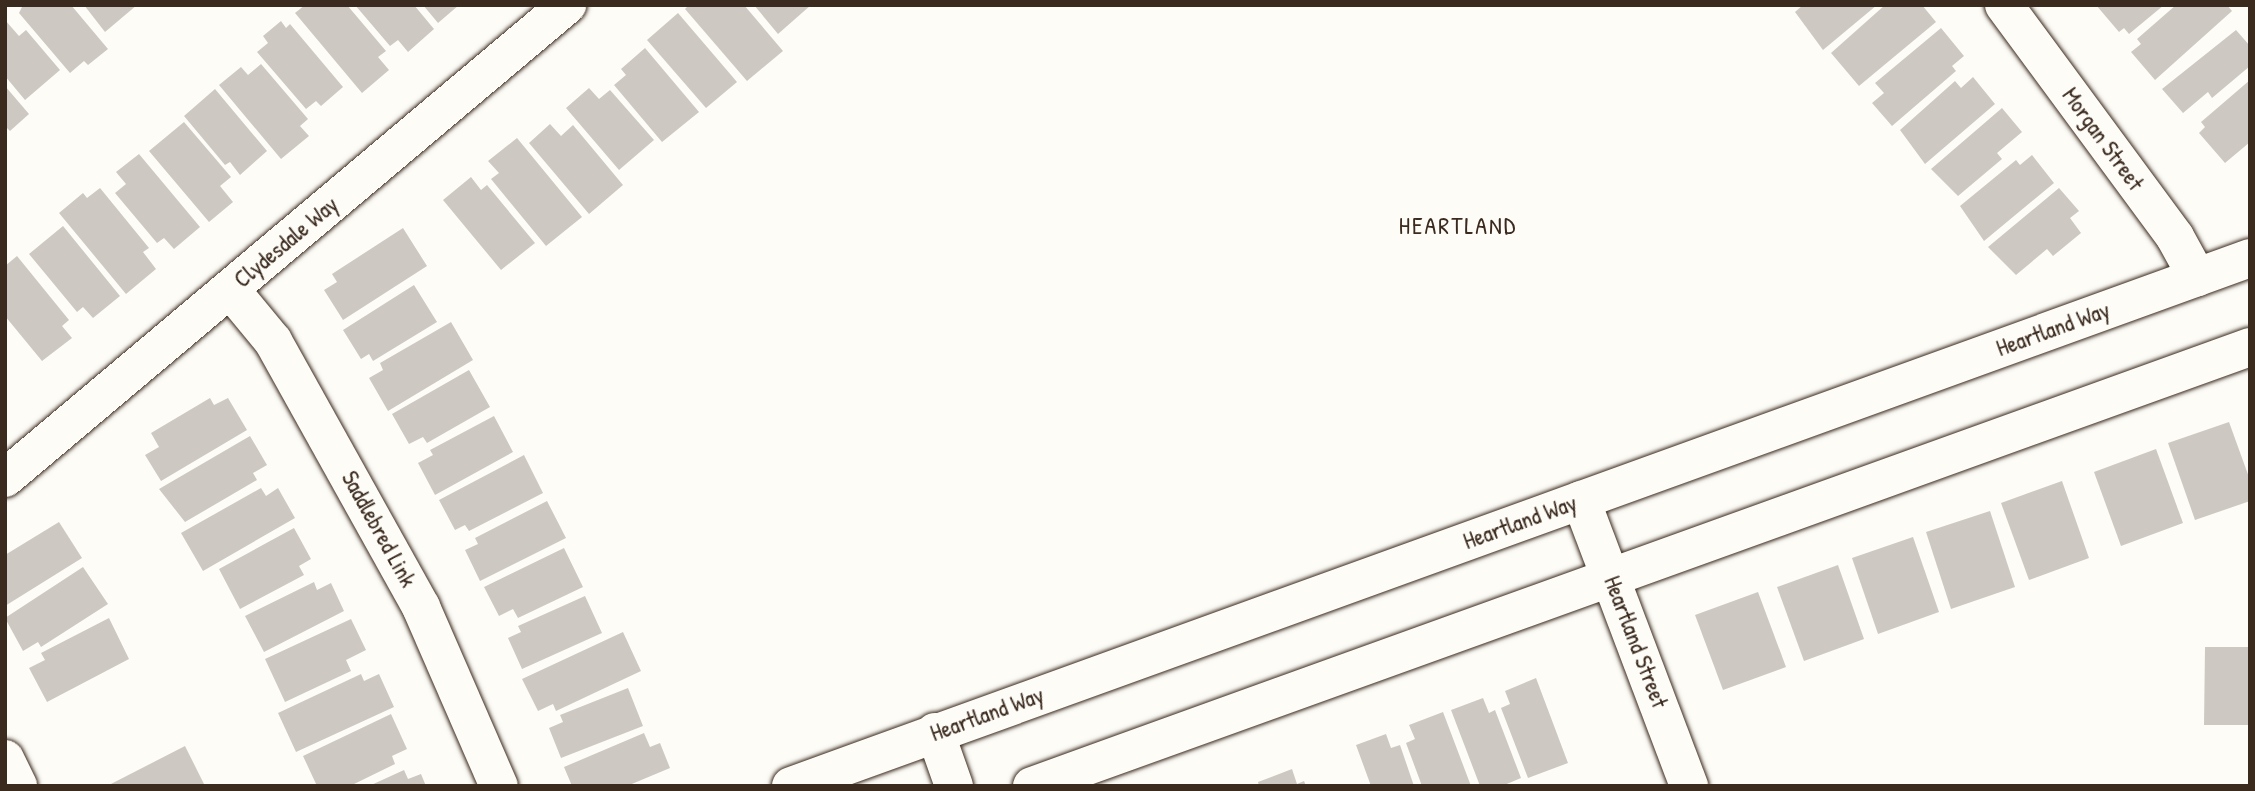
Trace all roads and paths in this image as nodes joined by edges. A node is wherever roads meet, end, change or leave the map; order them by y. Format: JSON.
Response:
{"nodes":[{"id":1,"x":2004,"y":5,"type":"edge"},
{"id":2,"x":561,"y":7,"type":"edge"},
{"id":3,"x":2250,"y":258,"type":"edge"},
{"id":4,"x":2197,"y":277,"type":"junction"},
{"id":5,"x":230,"y":289,"type":"junction"},
{"id":6,"x":2250,"y":347,"type":"edge"},
{"id":7,"x":5,"y":478,"type":"edge"},
{"id":8,"x":1581,"y":500,"type":"junction"},
{"id":9,"x":1612,"y":575,"type":"junction"},
{"id":10,"x":935,"y":732,"type":"junction"},
{"id":11,"x":5,"y":759,"type":"edge"},
{"id":12,"x":18,"y":786,"type":"edge"},
{"id":13,"x":499,"y":786,"type":"edge"},
{"id":14,"x":791,"y":786,"type":"edge"},
{"id":15,"x":954,"y":786,"type":"edge"},
{"id":16,"x":1032,"y":786,"type":"edge"},
{"id":17,"x":1689,"y":786,"type":"edge"}],
"edges":[{"from":1,"to":4,"type":"street","name":"Morgan Street"},
{"from":2,"to":5,"type":"street","name":"Clydesdale Way"},
{"from":3,"to":4,"type":"street","name":"Heartland Way"},
{"from":4,"to":8,"type":"street","name":"Heartland Way"},
{"from":5,"to":7,"type":"street","name":"Clydesdale Way"},
{"from":5,"to":13,"type":"street","name":"Saddlebred Link"},
{"from":6,"to":9,"type":"street"},
{"from":8,"to":9,"type":"street","name":"Heartland Street"},
{"from":8,"to":10,"type":"street","name":"Heartland Way"},
{"from":9,"to":16,"type":"street"},
{"from":9,"to":17,"type":"street","name":"Heartland Street"},
{"from":10,"to":14,"type":"street","name":"Heartland Way"},
{"from":10,"to":15,"type":"street"},
{"from":11,"to":12,"type":"street"}]}
